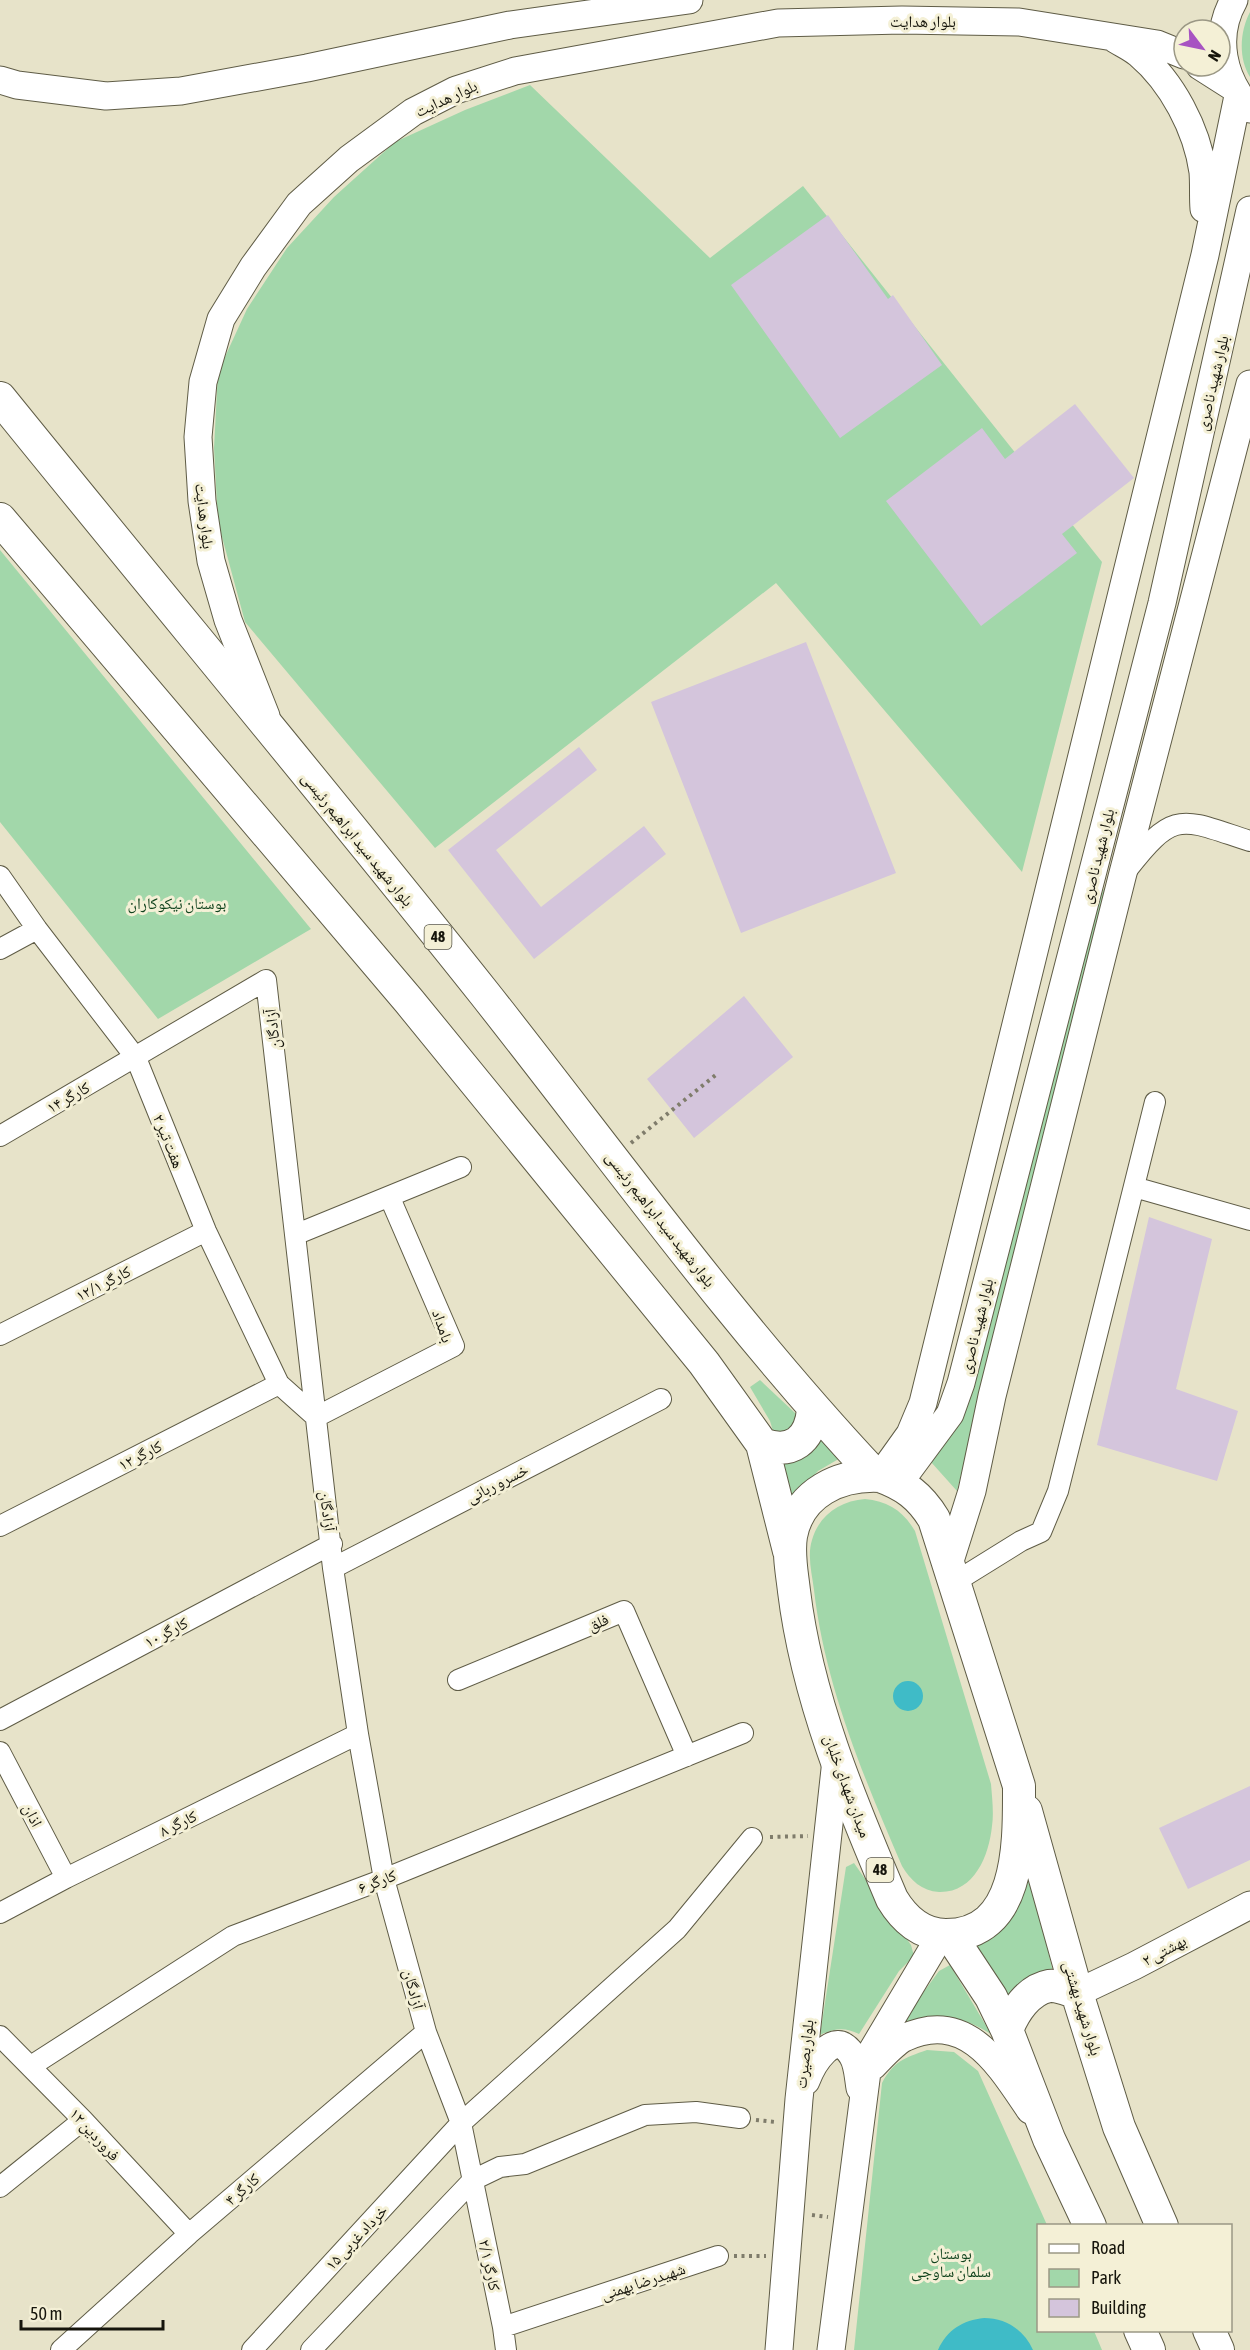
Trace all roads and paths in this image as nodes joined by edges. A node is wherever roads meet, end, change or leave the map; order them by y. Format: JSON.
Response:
{"nodes":[{"id":1,"x":689,"y":0,"type":"edge"},
{"id":2,"x":1233,"y":0,"type":"edge"},
{"id":3,"x":1109,"y":35,"type":"junction"},
{"id":4,"x":1172,"y":51,"type":"edge"},
{"id":5,"x":1215,"y":78,"type":"edge"},
{"id":6,"x":0,"y":80,"type":"edge"},
{"id":7,"x":1240,"y":97,"type":"edge"},
{"id":8,"x":1250,"y":210,"type":"edge"},
{"id":9,"x":1205,"y":255,"type":"junction"},
{"id":10,"x":1250,"y":384,"type":"edge"},
{"id":11,"x":0,"y":398,"type":"edge"},
{"id":12,"x":0,"y":519,"type":"edge"},
{"id":13,"x":273,"y":734,"type":"junction"},
{"id":14,"x":1250,"y":841,"type":"edge"},
{"id":15,"x":0,"y":876,"type":"edge"},
{"id":16,"x":1122,"y":877,"type":"junction"},
{"id":17,"x":37,"y":929,"type":"junction"},
{"id":18,"x":0,"y":949,"type":"edge"},
{"id":19,"x":136,"y":1058,"type":"junction"},
{"id":20,"x":717,"y":1074,"type":"dead end"},
{"id":21,"x":1155,"y":1102,"type":"dead end"},
{"id":22,"x":0,"y":1136,"type":"edge"},
{"id":23,"x":613,"y":1158,"type":"junction"},
{"id":24,"x":461,"y":1167,"type":"dead end"},
{"id":25,"x":1134,"y":1187,"type":"junction"},
{"id":26,"x":390,"y":1198,"type":"junction"},
{"id":27,"x":1250,"y":1221,"type":"edge"},
{"id":28,"x":206,"y":1231,"type":"junction"},
{"id":29,"x":297,"y":1234,"type":"junction"},
{"id":30,"x":0,"y":1335,"type":"edge"},
{"id":31,"x":279,"y":1384,"type":"junction"},
{"id":32,"x":661,"y":1399,"type":"dead end"},
{"id":33,"x":813,"y":1410,"type":"junction"},
{"id":34,"x":316,"y":1417,"type":"junction"},
{"id":35,"x":762,"y":1444,"type":"junction"},
{"id":36,"x":885,"y":1478,"type":"junction"},
{"id":37,"x":0,"y":1526,"type":"edge"},
{"id":38,"x":332,"y":1544,"type":"junction"},
{"id":39,"x":789,"y":1551,"type":"junction"},
{"id":40,"x":333,"y":1568,"type":"junction"},
{"id":41,"x":952,"y":1573,"type":"junction"},
{"id":42,"x":458,"y":1680,"type":"dead end"},
{"id":43,"x":0,"y":1720,"type":"edge"},
{"id":44,"x":743,"y":1733,"type":"dead end"},
{"id":45,"x":358,"y":1734,"type":"junction"},
{"id":46,"x":0,"y":1752,"type":"edge"},
{"id":47,"x":687,"y":1756,"type":"junction"},
{"id":48,"x":837,"y":1758,"type":"junction"},
{"id":49,"x":1019,"y":1786,"type":"junction"},
{"id":50,"x":828,"y":1836,"type":"junction"},
{"id":51,"x":752,"y":1838,"type":"joint"},
{"id":52,"x":66,"y":1878,"type":"junction"},
{"id":53,"x":384,"y":1879,"type":"junction"},
{"id":54,"x":1250,"y":1905,"type":"edge"},
{"id":55,"x":0,"y":1913,"type":"edge"},
{"id":56,"x":945,"y":1935,"type":"junction"},
{"id":57,"x":1077,"y":1993,"type":"junction"},
{"id":58,"x":1007,"y":2030,"type":"junction"},
{"id":59,"x":426,"y":2032,"type":"junction"},
{"id":60,"x":0,"y":2036,"type":"edge"},
{"id":61,"x":31,"y":2066,"type":"junction"},
{"id":62,"x":866,"y":2073,"type":"junction"},
{"id":63,"x":862,"y":2104,"type":"junction"},
{"id":64,"x":798,"y":2112,"type":"junction"},
{"id":65,"x":740,"y":2118,"type":"joint"},
{"id":66,"x":83,"y":2120,"type":"junction"},
{"id":67,"x":461,"y":2123,"type":"junction"},
{"id":68,"x":1049,"y":2139,"type":"junction"},
{"id":69,"x":473,"y":2180,"type":"junction"},
{"id":70,"x":0,"y":2187,"type":"edge"},
{"id":71,"x":790,"y":2214,"type":"junction"},
{"id":72,"x":847,"y":2218,"type":"junction"},
{"id":73,"x":1089,"y":2224,"type":"edge"},
{"id":74,"x":1161,"y":2224,"type":"edge"},
{"id":75,"x":189,"y":2234,"type":"junction"},
{"id":76,"x":718,"y":2256,"type":"joint"},
{"id":77,"x":787,"y":2256,"type":"junction"},
{"id":78,"x":503,"y":2327,"type":"junction"},
{"id":79,"x":1140,"y":2332,"type":"edge"},
{"id":80,"x":1209,"y":2332,"type":"edge"},
{"id":81,"x":61,"y":2350,"type":"edge"},
{"id":82,"x":252,"y":2350,"type":"edge"},
{"id":83,"x":311,"y":2350,"type":"edge"},
{"id":84,"x":506,"y":2350,"type":"edge"},
{"id":85,"x":779,"y":2350,"type":"edge"},
{"id":86,"x":831,"y":2350,"type":"edge"},
{"id":87,"x":1149,"y":2350,"type":"edge"},
{"id":88,"x":1218,"y":2350,"type":"edge"}],
"edges":[{"from":1,"to":6,"type":"main road"},
{"from":2,"to":7,"type":"main road"},
{"from":3,"to":4,"type":"main road","name":"بلوار هدایت"},
{"from":3,"to":9,"type":"main road"},
{"from":3,"to":13,"type":"main road","name":"بلوار هدایت"},
{"from":5,"to":7,"type":"main road"},
{"from":7,"to":9,"type":"main road"},
{"from":8,"to":36,"type":"main road","name":"بلوار شهید ناصری"},
{"from":9,"to":36,"type":"main road"},
{"from":10,"to":16,"type":"main road","name":"بلوار شهید ناصری"},
{"from":11,"to":13,"type":"main road","name":"بلوار شهید سید ابراهیم رئیسی","number":"48"},
{"from":12,"to":35,"type":"main road","number":"48"},
{"from":13,"to":23,"type":"main road","name":"بلوار شهید سید ابراهیم رئیسی","number":"48"},
{"from":14,"to":16,"type":"street"},
{"from":15,"to":17,"type":"street","name":"هفت تیر ۲"},
{"from":16,"to":41,"type":"main road","name":"بلوار شهید ناصری"},
{"from":17,"to":18,"type":"street"},
{"from":17,"to":19,"type":"street","name":"هفت تیر ۲"},
{"from":19,"to":22,"type":"street","name":"کارگر ۱۴"},
{"from":19,"to":28,"type":"street","name":"هفت تیر ۲"},
{"from":19,"to":29,"type":"street","name":"آزادگان"},
{"from":20,"to":23,"type":"path"},
{"from":21,"to":25,"type":"street"},
{"from":23,"to":33,"type":"main road","name":"بلوار شهید سید ابراهیم رئیسی","number":"48"},
{"from":24,"to":26,"type":"street"},
{"from":25,"to":27,"type":"street"},
{"from":25,"to":41,"type":"street"},
{"from":26,"to":29,"type":"street"},
{"from":26,"to":34,"type":"street","name":"بامداد"},
{"from":28,"to":30,"type":"street","name":"کارگر ۱۲/۱"},
{"from":28,"to":31,"type":"street","name":"هفت تیر ۲"},
{"from":29,"to":34,"type":"street","name":"آزادگان"},
{"from":31,"to":34,"type":"street","name":"هفت تیر ۲"},
{"from":31,"to":37,"type":"street","name":"کارگر ۱۲"},
{"from":32,"to":40,"type":"street","name":"خسرو ربانی"},
{"from":33,"to":35,"type":"main road"},
{"from":33,"to":36,"type":"main road","name":"بلوار شهید سید ابراهیم رئیسی","number":"48"},
{"from":34,"to":38,"type":"street","name":"آزادگان"},
{"from":35,"to":39,"type":"main road","number":"48"},
{"from":36,"to":39,"type":"main road","name":"میدان شهدای خلبان","number":"48"},
{"from":36,"to":41,"type":"main road","number":"48"},
{"from":38,"to":40,"type":"street","name":"آزادگان"},
{"from":38,"to":43,"type":"street","name":"کارگر ۱۰"},
{"from":39,"to":48,"type":"main road","name":"میدان شهدای خلبان","number":"48"},
{"from":40,"to":45,"type":"street","name":"آزادگان"},
{"from":41,"to":49,"type":"main road","number":"48"},
{"from":42,"to":47,"type":"street","name":"فلق"},
{"from":44,"to":47,"type":"street","name":"کارگر ۶"},
{"from":45,"to":52,"type":"street","name":"کارگر ۸"},
{"from":45,"to":53,"type":"street","name":"آزادگان"},
{"from":46,"to":52,"type":"street","name":"اذان"},
{"from":47,"to":53,"type":"street","name":"کارگر ۶"},
{"from":48,"to":50,"type":"main road","name":"بلوار بصیرت"},
{"from":48,"to":56,"type":"main road","name":"میدان شهدای خلبان","number":"48"},
{"from":49,"to":56,"type":"main road","number":"48"},
{"from":49,"to":57,"type":"main road","name":"بلوار شهید بهشتی","number":"48"},
{"from":50,"to":51,"type":"path"},
{"from":50,"to":64,"type":"main road","name":"بلوار بصیرت"},
{"from":51,"to":67,"type":"street","name":"۱۵ خرداد غربی"},
{"from":52,"to":55,"type":"street","name":"کارگر ۸"},
{"from":53,"to":59,"type":"street","name":"آزادگان"},
{"from":53,"to":61,"type":"street","name":"کارگر ۶"},
{"from":54,"to":57,"type":"main road","name":"بهشتی ۲"},
{"from":56,"to":58,"type":"main road"},
{"from":56,"to":62,"type":"main road"},
{"from":57,"to":58,"type":"main road"},
{"from":57,"to":74,"type":"main road","name":"بلوار شهید بهشتی","number":"48"},
{"from":58,"to":68,"type":"main road"},
{"from":59,"to":67,"type":"street","name":"آزادگان"},
{"from":59,"to":75,"type":"street","name":"کارگر ۴"},
{"from":60,"to":61,"type":"street","name":"۱۲ فروردین"},
{"from":61,"to":66,"type":"street","name":"۱۲ فروردین"},
{"from":62,"to":63,"type":"main road"},
{"from":62,"to":68,"type":"main road"},
{"from":63,"to":64,"type":"main road"},
{"from":63,"to":72,"type":"main road"},
{"from":64,"to":65,"type":"path"},
{"from":64,"to":71,"type":"main road","name":"بلوار بصیرت"},
{"from":65,"to":69,"type":"street"},
{"from":66,"to":70,"type":"street"},
{"from":66,"to":75,"type":"street","name":"۱۲ فروردین"},
{"from":67,"to":69,"type":"street","name":"آزادگان"},
{"from":67,"to":82,"type":"street","name":"۱۵ خرداد غربی"},
{"from":68,"to":73,"type":"main road"},
{"from":69,"to":78,"type":"street","name":"کارگر ۲/۱"},
{"from":69,"to":83,"type":"street"},
{"from":71,"to":72,"type":"path"},
{"from":71,"to":77,"type":"main road","name":"بلوار بصیرت"},
{"from":72,"to":86,"type":"main road"},
{"from":75,"to":81,"type":"street","name":"کارگر ۴"},
{"from":76,"to":77,"type":"path"},
{"from":76,"to":78,"type":"street","name":"شهیدرضا بهمنی"},
{"from":77,"to":85,"type":"main road","name":"بلوار بصیرت"},
{"from":78,"to":84,"type":"street","name":"کارگر ۲/۱"},
{"from":79,"to":87,"type":"main road"},
{"from":80,"to":88,"type":"main road"}]}
